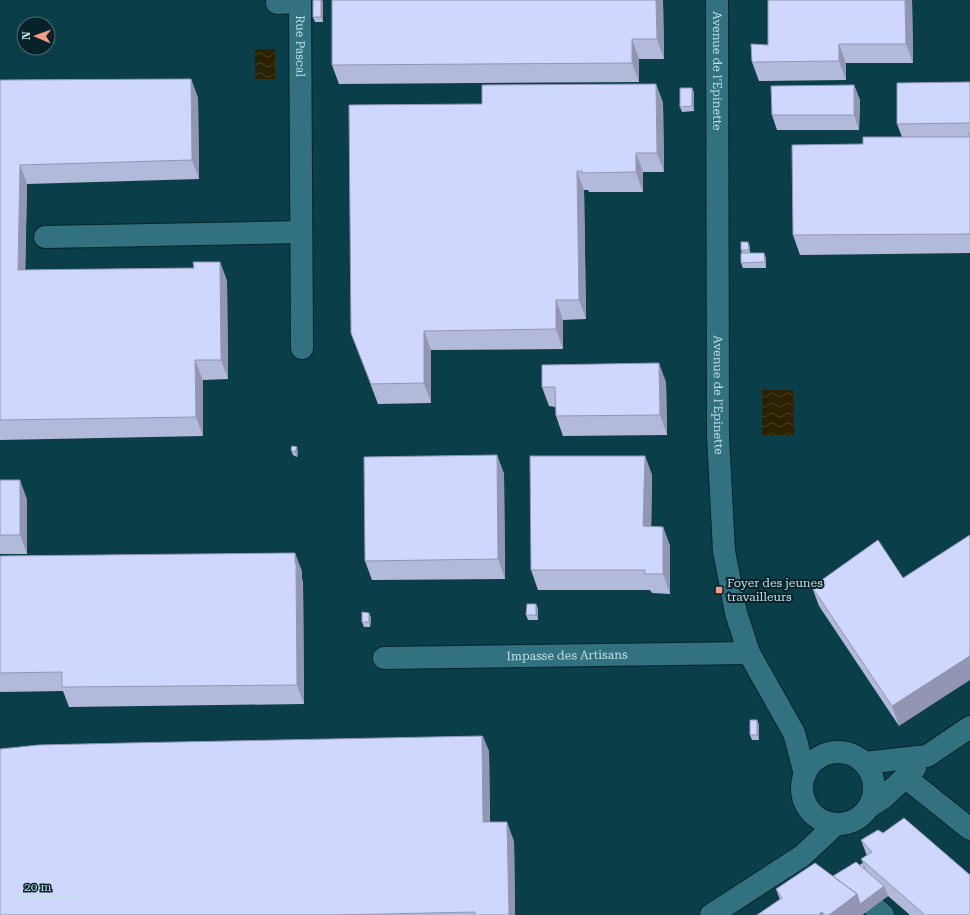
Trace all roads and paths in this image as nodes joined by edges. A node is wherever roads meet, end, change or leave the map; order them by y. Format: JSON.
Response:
{"nodes":[{"id":1,"x":717,"y":0,"type":"edge"},
{"id":2,"x":300,"y":1,"type":"edge"},
{"id":3,"x":277,"y":3,"type":"dead end"},
{"id":4,"x":301,"y":232,"type":"junction"},
{"id":5,"x":45,"y":237,"type":"dead end"},
{"id":6,"x":302,"y":348,"type":"dead end"},
{"id":7,"x":750,"y":653,"type":"junction"},
{"id":8,"x":384,"y":658,"type":"dead end"},
{"id":9,"x":970,"y":727,"type":"edge"},
{"id":10,"x":794,"y":733,"type":"junction"},
{"id":11,"x":832,"y":753,"type":"junction"},
{"id":12,"x":927,"y":756,"type":"junction"},
{"id":13,"x":864,"y":763,"type":"junction"},
{"id":14,"x":805,"y":774,"type":"junction"},
{"id":15,"x":905,"y":777,"type":"junction"},
{"id":16,"x":869,"y":807,"type":"junction"},
{"id":17,"x":810,"y":810,"type":"junction"},
{"id":18,"x":836,"y":825,"type":"junction"},
{"id":19,"x":970,"y":829,"type":"edge"},
{"id":20,"x":802,"y":856,"type":"junction"},
{"id":21,"x":821,"y":870,"type":"edge"},
{"id":22,"x":711,"y":915,"type":"edge"}],
"edges":[{"from":1,"to":7,"type":"street","name":"Avenue de l'Epinette"},
{"from":2,"to":3,"type":"street"},
{"from":2,"to":4,"type":"street","name":"Rue Pascal"},
{"from":4,"to":5,"type":"street"},
{"from":4,"to":6,"type":"street","name":"Rue Pascal"},
{"from":7,"to":8,"type":"street","name":"Impasse des Artisans"},
{"from":7,"to":10,"type":"street","name":"Avenue de l'Epinette"},
{"from":9,"to":12,"type":"street"},
{"from":10,"to":11,"type":"street"},
{"from":10,"to":14,"type":"street","name":"Avenue de l'Epinette"},
{"from":11,"to":13,"type":"street"},
{"from":11,"to":14,"type":"street"},
{"from":12,"to":13,"type":"street"},
{"from":12,"to":15,"type":"street"},
{"from":13,"to":16,"type":"street"},
{"from":14,"to":17,"type":"street"},
{"from":15,"to":16,"type":"street"},
{"from":15,"to":19,"type":"street"},
{"from":16,"to":18,"type":"street"},
{"from":17,"to":18,"type":"street"},
{"from":17,"to":20,"type":"street"},
{"from":18,"to":20,"type":"street"},
{"from":20,"to":21,"type":"street"},
{"from":20,"to":22,"type":"street"}]}
